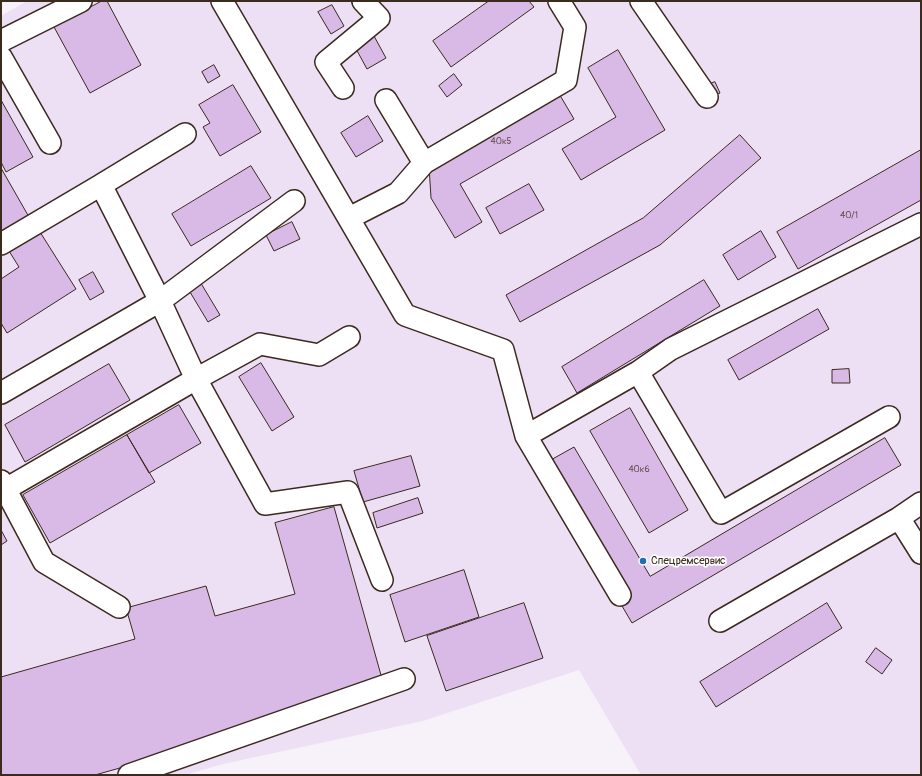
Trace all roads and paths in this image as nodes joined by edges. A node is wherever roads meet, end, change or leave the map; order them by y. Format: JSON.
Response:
{"nodes":[{"id":1,"x":81,"y":1,"type":"edge"},
{"id":2,"x":222,"y":1,"type":"edge"},
{"id":3,"x":363,"y":1,"type":"edge"},
{"id":4,"x":558,"y":1,"type":"edge"},
{"id":5,"x":641,"y":1,"type":"edge"},
{"id":6,"x":1,"y":41,"type":"edge"},
{"id":7,"x":1,"y":57,"type":"edge"},
{"id":8,"x":343,"y":88,"type":"dead end"},
{"id":9,"x":707,"y":97,"type":"dead end"},
{"id":10,"x":386,"y":100,"type":"dead end"},
{"id":11,"x":185,"y":134,"type":"dead end"},
{"id":12,"x":50,"y":143,"type":"dead end"},
{"id":13,"x":424,"y":163,"type":"junction"},
{"id":14,"x":101,"y":185,"type":"junction"},
{"id":15,"x":294,"y":201,"type":"dead end"},
{"id":16,"x":349,"y":218,"type":"junction"},
{"id":17,"x":921,"y":224,"type":"edge"},
{"id":18,"x":1,"y":244,"type":"edge"},
{"id":19,"x":160,"y":301,"type":"junction"},
{"id":20,"x":349,"y":337,"type":"dead end"},
{"id":21,"x":638,"y":372,"type":"junction"},
{"id":22,"x":196,"y":379,"type":"junction"},
{"id":23,"x":1,"y":393,"type":"edge"},
{"id":24,"x":889,"y":417,"type":"dead end"},
{"id":25,"x":526,"y":436,"type":"junction"},
{"id":26,"x":2,"y":485,"type":"edge"},
{"id":27,"x":921,"y":503,"type":"edge"},
{"id":28,"x":899,"y":518,"type":"junction"},
{"id":29,"x":921,"y":553,"type":"edge"},
{"id":30,"x":382,"y":580,"type":"dead end"},
{"id":31,"x":620,"y":595,"type":"dead end"},
{"id":32,"x":119,"y":607,"type":"dead end"},
{"id":33,"x":720,"y":621,"type":"dead end"},
{"id":34,"x":404,"y":679,"type":"dead end"},
{"id":35,"x":129,"y":775,"type":"edge"}],
"edges":[{"from":1,"to":6,"type":"lane"},
{"from":2,"to":16,"type":"lane"},
{"from":3,"to":8,"type":"lane"},
{"from":4,"to":13,"type":"lane"},
{"from":5,"to":9,"type":"lane"},
{"from":7,"to":12,"type":"lane"},
{"from":10,"to":13,"type":"lane"},
{"from":11,"to":14,"type":"lane"},
{"from":13,"to":16,"type":"lane"},
{"from":14,"to":18,"type":"lane"},
{"from":14,"to":19,"type":"lane"},
{"from":15,"to":19,"type":"lane"},
{"from":16,"to":25,"type":"lane"},
{"from":17,"to":21,"type":"lane"},
{"from":19,"to":22,"type":"lane"},
{"from":19,"to":23,"type":"lane"},
{"from":20,"to":22,"type":"lane"},
{"from":21,"to":24,"type":"lane"},
{"from":21,"to":25,"type":"lane"},
{"from":22,"to":26,"type":"lane"},
{"from":22,"to":30,"type":"lane"},
{"from":25,"to":31,"type":"lane"},
{"from":26,"to":32,"type":"lane"},
{"from":27,"to":28,"type":"lane"},
{"from":28,"to":29,"type":"lane"},
{"from":28,"to":33,"type":"lane"},
{"from":34,"to":35,"type":"lane"}]}
